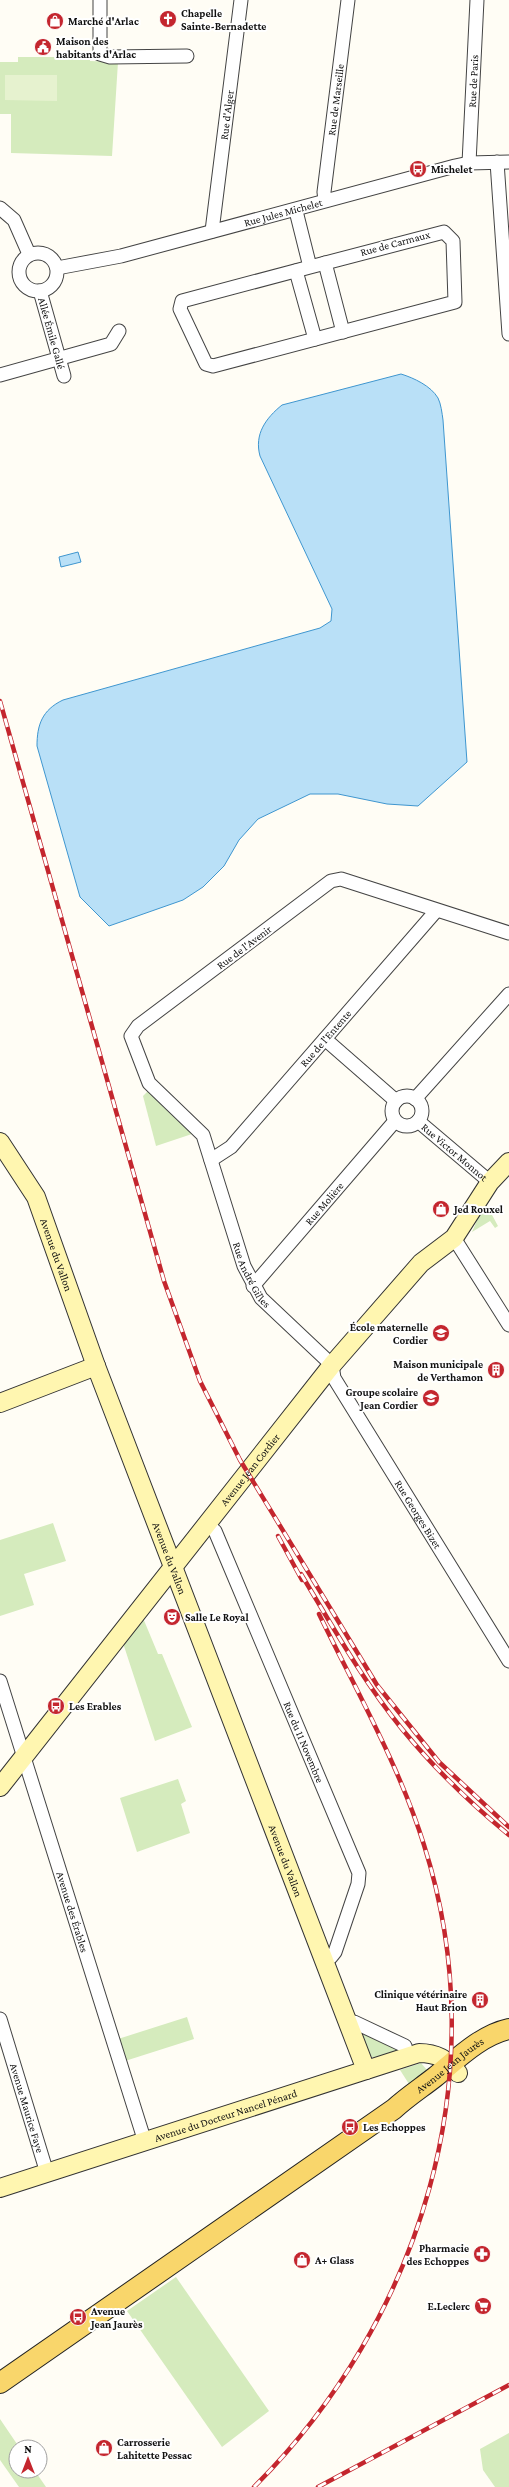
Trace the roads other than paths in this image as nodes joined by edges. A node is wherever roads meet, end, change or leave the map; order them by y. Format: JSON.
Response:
{"nodes":[{"id":1,"x":100,"y":0,"type":"edge"},
{"id":2,"x":241,"y":0,"type":"edge"},
{"id":3,"x":348,"y":0,"type":"edge"},
{"id":4,"x":477,"y":0,"type":"edge"},
{"id":5,"x":187,"y":56,"type":"dead end"},
{"id":6,"x":503,"y":162,"type":"edge"},
{"id":7,"x":469,"y":163,"type":"junction"},
{"id":8,"x":326,"y":200,"type":"junction"},
{"id":9,"x":0,"y":208,"type":"edge"},
{"id":10,"x":296,"y":211,"type":"junction"},
{"id":11,"x":212,"y":231,"type":"junction"},
{"id":12,"x":29,"y":254,"type":"junction"},
{"id":13,"x":325,"y":263,"type":"junction"},
{"id":14,"x":310,"y":267,"type":"junction"},
{"id":15,"x":57,"y":268,"type":"junction"},
{"id":16,"x":296,"y":271,"type":"junction"},
{"id":17,"x":40,"y":291,"type":"junction"},
{"id":18,"x":119,"y":331,"type":"dead end"},
{"id":19,"x":343,"y":332,"type":"junction"},
{"id":20,"x":509,"y":334,"type":"edge"},
{"id":21,"x":315,"y":339,"type":"junction"},
{"id":22,"x":59,"y":358,"type":"junction"},
{"id":23,"x":0,"y":375,"type":"edge"},
{"id":24,"x":64,"y":376,"type":"dead end"},
{"id":25,"x":436,"y":910,"type":"junction"},
{"id":26,"x":509,"y":933,"type":"edge"},
{"id":27,"x":509,"y":994,"type":"edge"},
{"id":28,"x":325,"y":1039,"type":"junction"},
{"id":29,"x":415,"y":1098,"type":"junction"},
{"id":30,"x":396,"y":1101,"type":"junction"},
{"id":31,"x":395,"y":1121,"type":"junction"},
{"id":32,"x":418,"y":1121,"type":"junction"},
{"id":33,"x":0,"y":1142,"type":"edge"},
{"id":34,"x":211,"y":1160,"type":"junction"},
{"id":35,"x":509,"y":1162,"type":"edge"},
{"id":36,"x":490,"y":1182,"type":"junction"},
{"id":37,"x":454,"y":1238,"type":"junction"},
{"id":38,"x":253,"y":1286,"type":"junction"},
{"id":39,"x":509,"y":1325,"type":"edge"},
{"id":40,"x":332,"y":1365,"type":"junction"},
{"id":41,"x":96,"y":1366,"type":"junction"},
{"id":42,"x":0,"y":1403,"type":"edge"},
{"id":43,"x":207,"y":1525,"type":"junction"},
{"id":44,"x":174,"y":1568,"type":"junction"},
{"id":45,"x":509,"y":1661,"type":"edge"},
{"id":46,"x":0,"y":1681,"type":"edge"},
{"id":47,"x":24,"y":1757,"type":"junction"},
{"id":48,"x":0,"y":1787,"type":"edge"},
{"id":49,"x":325,"y":1960,"type":"junction"},
{"id":50,"x":0,"y":2019,"type":"edge"},
{"id":51,"x":349,"y":2024,"type":"junction"},
{"id":52,"x":509,"y":2029,"type":"edge"},
{"id":53,"x":509,"y":2040,"type":"edge"},
{"id":54,"x":408,"y":2057,"type":"junction"},
{"id":55,"x":455,"y":2068,"type":"junction"},
{"id":56,"x":366,"y":2070,"type":"junction"},
{"id":57,"x":145,"y":2142,"type":"junction"},
{"id":58,"x":47,"y":2173,"type":"junction"},
{"id":59,"x":0,"y":2188,"type":"edge"},
{"id":60,"x":0,"y":2383,"type":"edge"}],
"edges":[{"from":1,"to":5,"type":"street"},
{"from":2,"to":11,"type":"street","name":"Rue d'Alger"},
{"from":3,"to":8,"type":"street","name":"Rue de Marseille"},
{"from":4,"to":7,"type":"street","name":"Rue de Paris"},
{"from":6,"to":7,"type":"street","name":"Rue Jules Michelet"},
{"from":6,"to":20,"type":"street"},
{"from":7,"to":8,"type":"street","name":"Rue Jules Michelet"},
{"from":8,"to":10,"type":"street","name":"Rue Jules Michelet"},
{"from":9,"to":12,"type":"street"},
{"from":10,"to":11,"type":"street","name":"Rue Jules Michelet"},
{"from":10,"to":14,"type":"street"},
{"from":11,"to":15,"type":"street","name":"Rue Jules Michelet"},
{"from":12,"to":15,"type":"street"},
{"from":12,"to":17,"type":"street"},
{"from":13,"to":14,"type":"street","name":"Rue de Carmaux"},
{"from":13,"to":19,"type":"street"},
{"from":13,"to":19,"type":"street","name":"Rue de Carmaux"},
{"from":14,"to":16,"type":"street","name":"Rue de Carmaux"},
{"from":15,"to":17,"type":"street"},
{"from":16,"to":21,"type":"street"},
{"from":16,"to":21,"type":"street","name":"Rue de Carmaux"},
{"from":17,"to":22,"type":"street","name":"Allée Émile Gallé"},
{"from":18,"to":22,"type":"street"},
{"from":19,"to":21,"type":"street","name":"Rue de Carmaux"},
{"from":22,"to":23,"type":"street"},
{"from":22,"to":24,"type":"street","name":"Allée Émile Gallé"},
{"from":25,"to":26,"type":"street","name":"Rue de l'Avenir"},
{"from":25,"to":28,"type":"street","name":"Rue de l'Entente"},
{"from":25,"to":34,"type":"street","name":"Rue de l'Avenir"},
{"from":27,"to":29,"type":"street"},
{"from":28,"to":30,"type":"street"},
{"from":28,"to":34,"type":"street","name":"Rue de l'Entente"},
{"from":29,"to":30,"type":"street"},
{"from":29,"to":32,"type":"street"},
{"from":30,"to":31,"type":"street"},
{"from":31,"to":32,"type":"street"},
{"from":31,"to":38,"type":"street","name":"Rue Molière"},
{"from":32,"to":36,"type":"street","name":"Rue Victor Monnot"},
{"from":33,"to":41,"type":"street","name":"Avenue du Vallon"},
{"from":34,"to":38,"type":"street","name":"Rue André Gilles"},
{"from":35,"to":36,"type":"street","name":"Avenue Jean Cordier"},
{"from":36,"to":37,"type":"street","name":"Avenue Jean Cordier"},
{"from":37,"to":39,"type":"street"},
{"from":37,"to":40,"type":"street","name":"Avenue Jean Cordier"},
{"from":38,"to":40,"type":"street","name":"Rue André Gilles"},
{"from":40,"to":43,"type":"street","name":"Avenue Jean Cordier"},
{"from":40,"to":45,"type":"street","name":"Rue Georges Bizet"},
{"from":41,"to":42,"type":"street"},
{"from":41,"to":44,"type":"street","name":"Avenue du Vallon"},
{"from":43,"to":44,"type":"street","name":"Avenue Jean Cordier"},
{"from":43,"to":49,"type":"street","name":"Rue du 11 Novembre"},
{"from":44,"to":47,"type":"street","name":"Avenue Jean Cordier"},
{"from":44,"to":49,"type":"street","name":"Avenue du Vallon"},
{"from":46,"to":47,"type":"street","name":"Avenue des Érables"},
{"from":47,"to":48,"type":"street","name":"Avenue Jean Cordier"},
{"from":47,"to":57,"type":"street","name":"Avenue des Érables"},
{"from":49,"to":51,"type":"street","name":"Avenue du Vallon"},
{"from":50,"to":58,"type":"street","name":"Avenue Maurice Faye"},
{"from":51,"to":54,"type":"street"},
{"from":51,"to":56,"type":"street","name":"Avenue du Vallon"},
{"from":52,"to":55,"type":"main road","name":"Avenue Jean Jaurès"},
{"from":53,"to":55,"type":"main road","name":"Avenue Jean Jaurès"},
{"from":54,"to":55,"type":"street","name":"Avenue du Docteur Nancel Pénard"},
{"from":54,"to":56,"type":"street","name":"Avenue du Docteur Nancel Pénard"},
{"from":55,"to":60,"type":"main road","name":"Avenue Jean Jaurès"},
{"from":56,"to":57,"type":"street","name":"Avenue du Docteur Nancel Pénard"},
{"from":57,"to":58,"type":"street","name":"Avenue du Docteur Nancel Pénard"},
{"from":58,"to":59,"type":"street","name":"Avenue du Docteur Nancel Pénard"}]}
